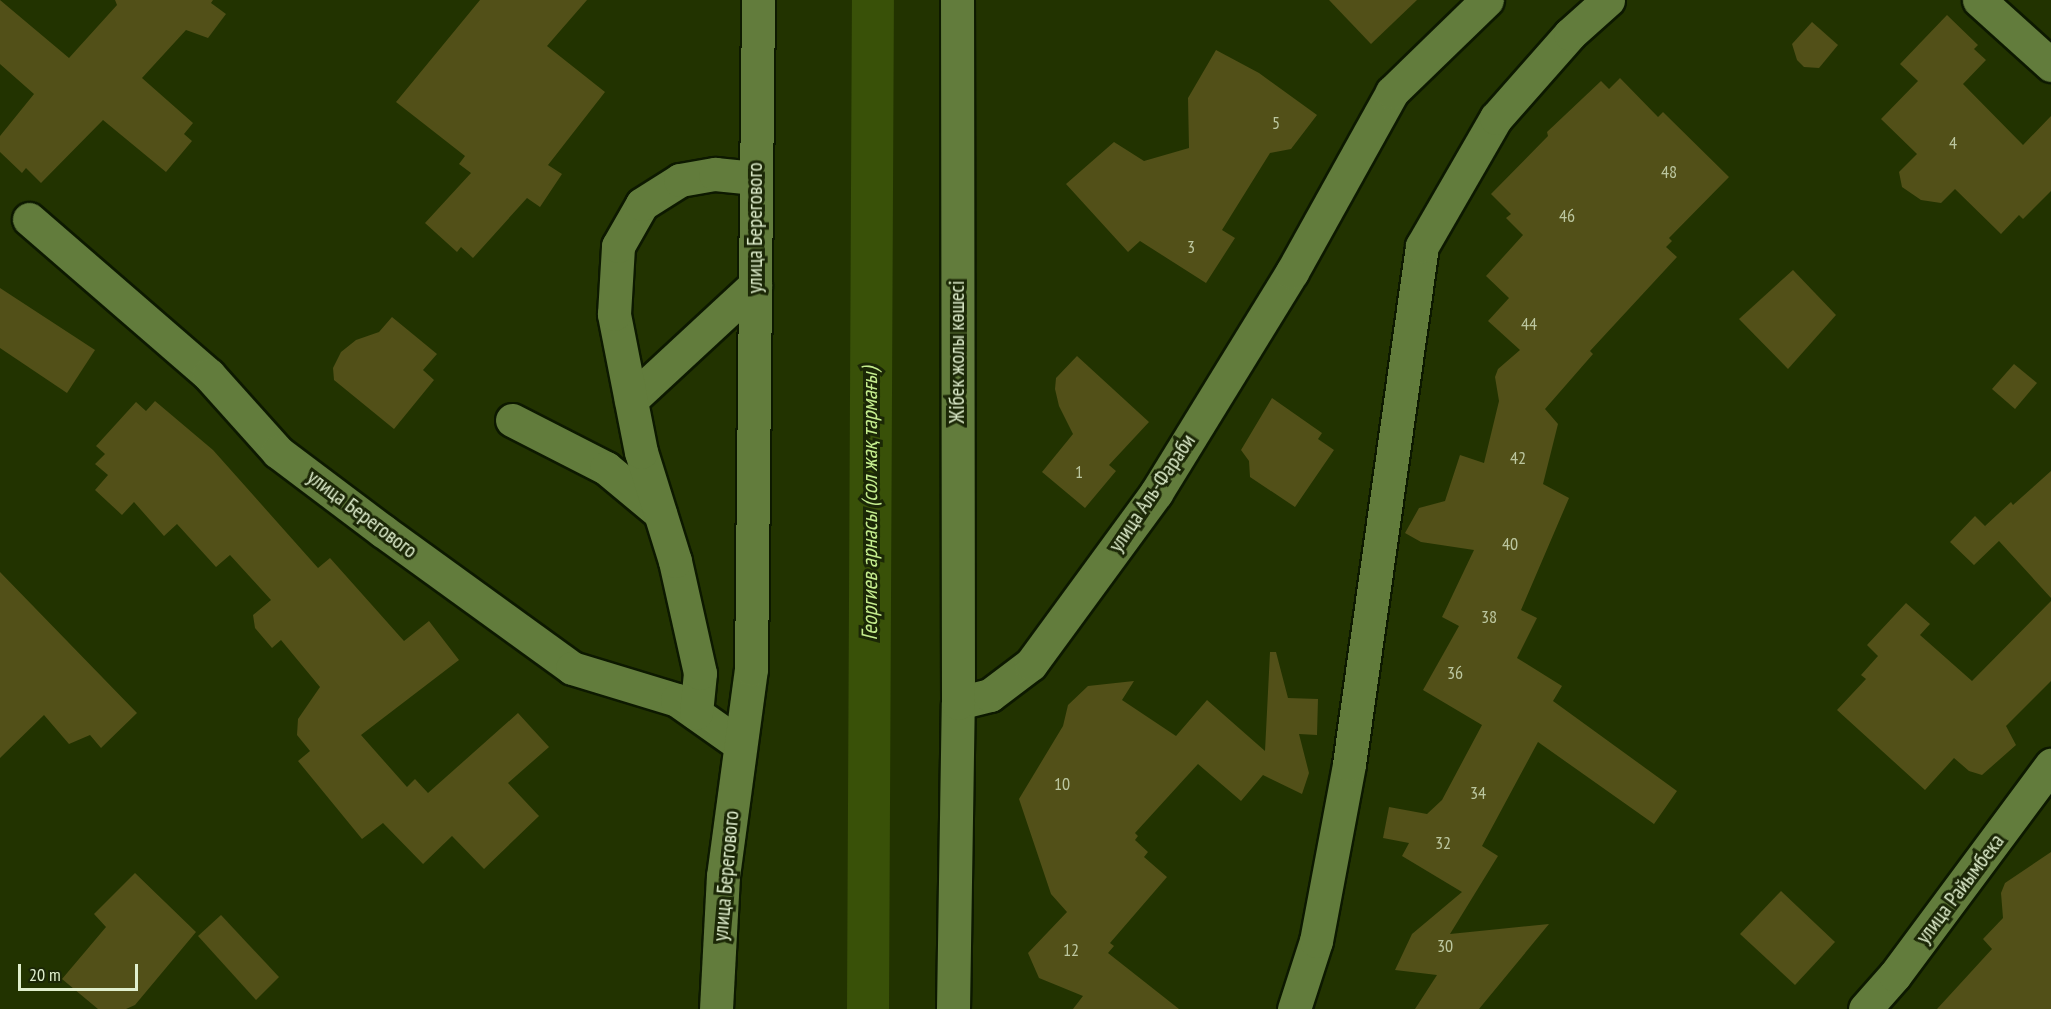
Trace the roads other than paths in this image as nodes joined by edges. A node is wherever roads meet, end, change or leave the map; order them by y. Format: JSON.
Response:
{"nodes":[{"id":1,"x":758,"y":0,"type":"edge"},
{"id":2,"x":957,"y":0,"type":"edge"},
{"id":3,"x":1487,"y":0,"type":"edge"},
{"id":4,"x":1608,"y":0,"type":"edge"},
{"id":5,"x":1979,"y":0,"type":"edge"},
{"id":6,"x":2051,"y":65,"type":"edge"},
{"id":7,"x":755,"y":177,"type":"junction"},
{"id":8,"x":29,"y":219,"type":"dead end"},
{"id":9,"x":755,"y":285,"type":"junction"},
{"id":10,"x":630,"y":400,"type":"junction"},
{"id":11,"x":512,"y":420,"type":"dead end"},
{"id":12,"x":660,"y":513,"type":"junction"},
{"id":13,"x":958,"y":703,"type":"junction"},
{"id":14,"x":696,"y":713,"type":"junction"},
{"id":15,"x":738,"y":743,"type":"junction"},
{"id":16,"x":2051,"y":765,"type":"edge"},
{"id":17,"x":716,"y":1009,"type":"edge"},
{"id":18,"x":953,"y":1009,"type":"edge"},
{"id":19,"x":1294,"y":1009,"type":"edge"},
{"id":20,"x":1865,"y":1009,"type":"edge"}],
"edges":[{"from":1,"to":7,"type":"street","name":"улица Берегового"},
{"from":2,"to":13,"type":"street","name":"Жібек жолы көшесі"},
{"from":3,"to":13,"type":"street","name":"улица Аль-Фараби"},
{"from":4,"to":19,"type":"street"},
{"from":5,"to":6,"type":"street"},
{"from":7,"to":9,"type":"street","name":"улица Берегового"},
{"from":7,"to":10,"type":"street"},
{"from":8,"to":14,"type":"street","name":"улица Берегового"},
{"from":9,"to":10,"type":"street"},
{"from":9,"to":15,"type":"street","name":"улица Берегового"},
{"from":10,"to":12,"type":"street"},
{"from":11,"to":12,"type":"street"},
{"from":12,"to":14,"type":"street"},
{"from":13,"to":18,"type":"street"},
{"from":14,"to":15,"type":"street","name":"улица Берегового"},
{"from":15,"to":17,"type":"street","name":"улица Берегового"},
{"from":16,"to":20,"type":"street","name":"улица Райымбека"}]}
